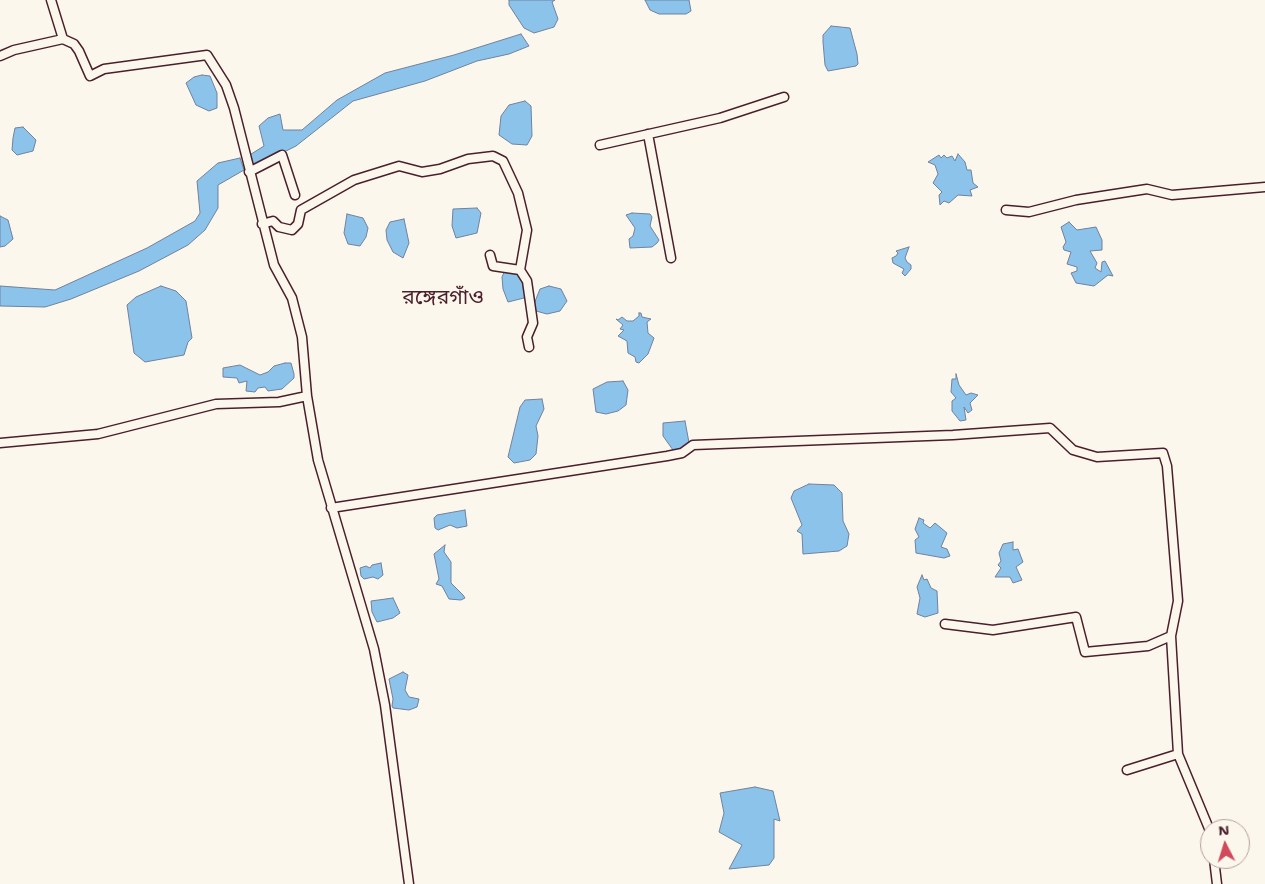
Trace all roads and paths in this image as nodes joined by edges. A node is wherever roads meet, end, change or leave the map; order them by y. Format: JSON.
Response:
{"nodes":[{"id":1,"x":52,"y":0,"type":"edge"},
{"id":2,"x":63,"y":39,"type":"junction"},
{"id":3,"x":0,"y":56,"type":"edge"},
{"id":4,"x":784,"y":97,"type":"dead end"},
{"id":5,"x":648,"y":134,"type":"junction"},
{"id":6,"x":600,"y":145,"type":"dead end"},
{"id":7,"x":250,"y":172,"type":"junction"},
{"id":8,"x":1265,"y":188,"type":"edge"},
{"id":9,"x":295,"y":195,"type":"dead end"},
{"id":10,"x":1006,"y":210,"type":"dead end"},
{"id":11,"x":262,"y":224,"type":"junction"},
{"id":12,"x":490,"y":255,"type":"dead end"},
{"id":13,"x":671,"y":258,"type":"dead end"},
{"id":14,"x":520,"y":270,"type":"junction"},
{"id":15,"x":529,"y":347,"type":"dead end"},
{"id":16,"x":307,"y":396,"type":"junction"},
{"id":17,"x":0,"y":444,"type":"edge"},
{"id":18,"x":331,"y":508,"type":"junction"},
{"id":19,"x":945,"y":624,"type":"dead end"},
{"id":20,"x":1171,"y":636,"type":"junction"},
{"id":21,"x":1178,"y":754,"type":"junction"},
{"id":22,"x":1127,"y":770,"type":"dead end"},
{"id":23,"x":1205,"y":819,"type":"edge"},
{"id":24,"x":1215,"y":869,"type":"edge"},
{"id":25,"x":409,"y":884,"type":"edge"},
{"id":26,"x":1217,"y":884,"type":"edge"}],
"edges":[{"from":1,"to":2,"type":"street"},
{"from":2,"to":3,"type":"street"},
{"from":2,"to":7,"type":"street"},
{"from":4,"to":5,"type":"street"},
{"from":5,"to":6,"type":"street"},
{"from":5,"to":13,"type":"street"},
{"from":7,"to":9,"type":"street"},
{"from":7,"to":11,"type":"street"},
{"from":8,"to":10,"type":"street"},
{"from":11,"to":14,"type":"street"},
{"from":11,"to":16,"type":"street"},
{"from":12,"to":14,"type":"street"},
{"from":14,"to":15,"type":"street"},
{"from":16,"to":17,"type":"street"},
{"from":16,"to":18,"type":"street"},
{"from":18,"to":20,"type":"street"},
{"from":18,"to":25,"type":"street"},
{"from":19,"to":20,"type":"street"},
{"from":20,"to":21,"type":"street"},
{"from":21,"to":22,"type":"street"},
{"from":21,"to":23,"type":"street"},
{"from":24,"to":26,"type":"street"}]}
